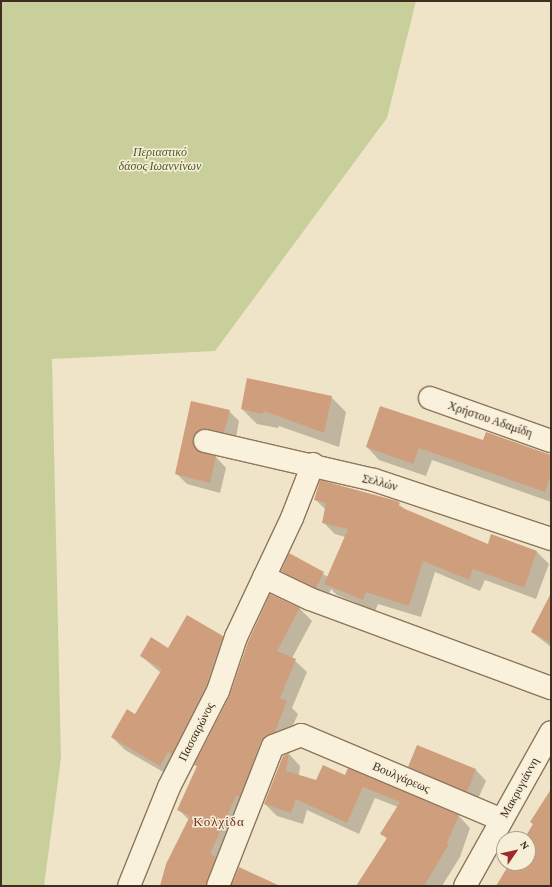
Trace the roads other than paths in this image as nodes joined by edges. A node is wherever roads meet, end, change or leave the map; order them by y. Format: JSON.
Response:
{"nodes":[{"id":1,"x":430,"y":398,"type":"dead end"},
{"id":2,"x":205,"y":441,"type":"dead end"},
{"id":3,"x":551,"y":441,"type":"edge"},
{"id":4,"x":313,"y":464,"type":"junction"},
{"id":5,"x":551,"y":539,"type":"edge"},
{"id":6,"x":264,"y":576,"type":"junction"},
{"id":7,"x":551,"y":688,"type":"edge"},
{"id":8,"x":551,"y":732,"type":"edge"},
{"id":9,"x":502,"y":820,"type":"junction"},
{"id":10,"x":129,"y":886,"type":"edge"},
{"id":11,"x":218,"y":886,"type":"edge"},
{"id":12,"x":465,"y":886,"type":"edge"}],
"edges":[{"from":1,"to":3,"type":"street","name":"Χρήστου Αδαμίδη"},
{"from":2,"to":4,"type":"street","name":"Σελλών"},
{"from":4,"to":5,"type":"street","name":"Σελλών"},
{"from":4,"to":6,"type":"street","name":"Πασσαρώνος"},
{"from":6,"to":7,"type":"street"},
{"from":6,"to":10,"type":"street","name":"Πασσαρώνος"},
{"from":8,"to":9,"type":"street","name":"Μακρυγιάννη"},
{"from":9,"to":11,"type":"street","name":"Βουλγάρεως"},
{"from":9,"to":12,"type":"street","name":"Μακρυγιάννη"}]}
